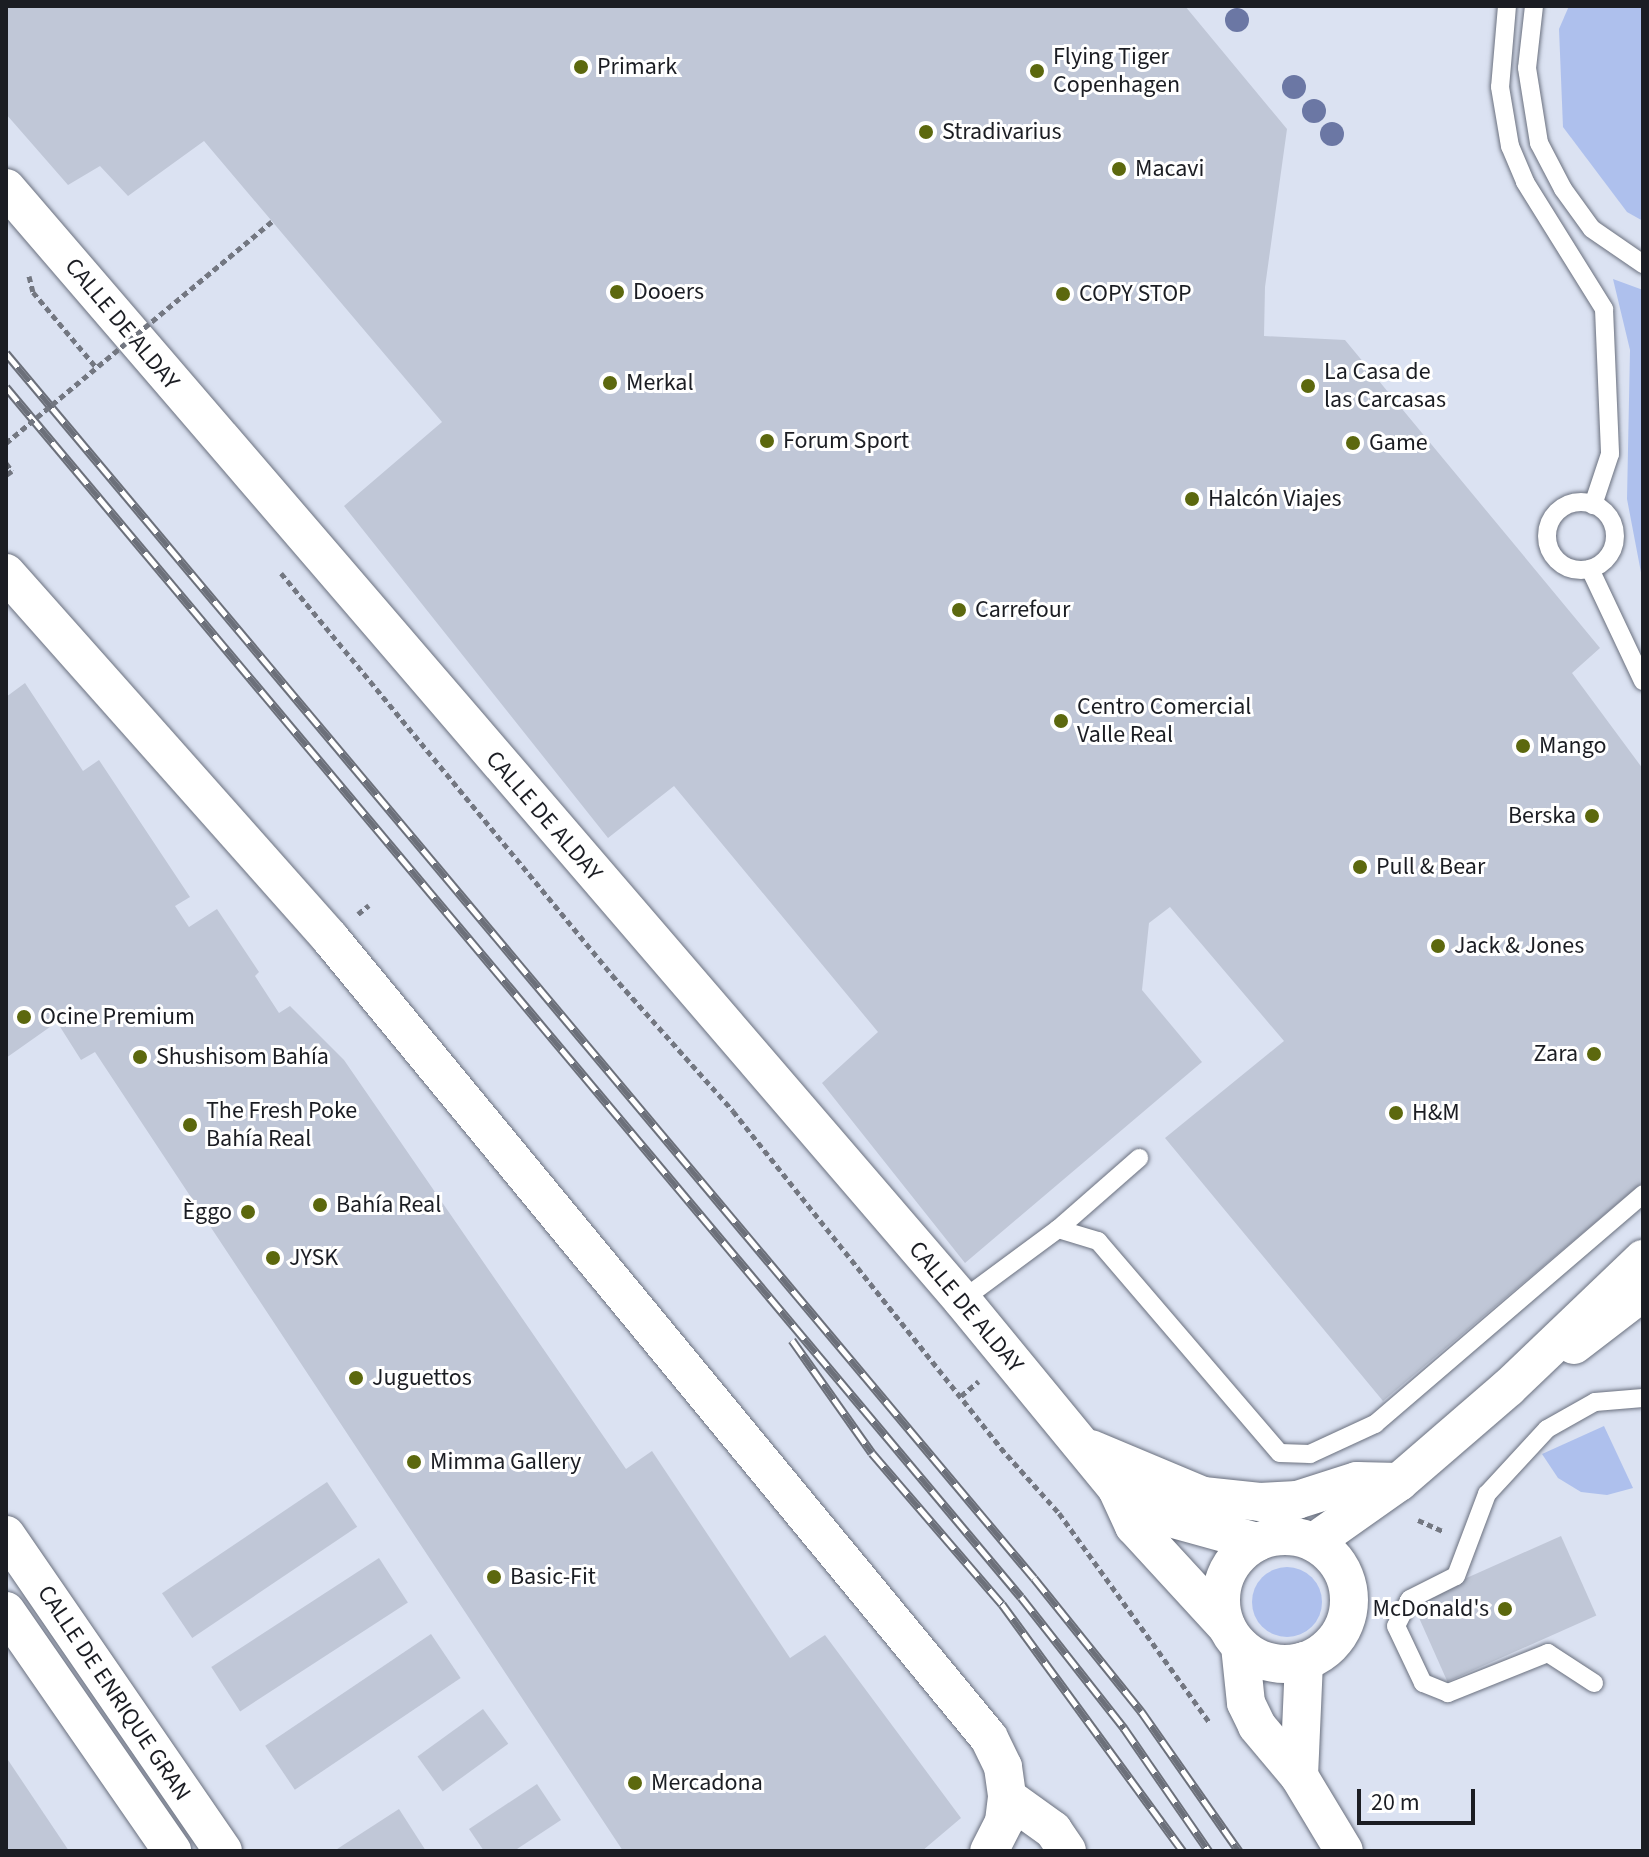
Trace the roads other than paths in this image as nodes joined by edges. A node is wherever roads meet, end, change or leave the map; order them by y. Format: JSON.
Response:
{"nodes":[{"id":1,"x":1507,"y":6,"type":"edge"},
{"id":2,"x":1534,"y":6,"type":"edge"},
{"id":3,"x":6,"y":188,"type":"edge"},
{"id":4,"x":1643,"y":264,"type":"edge"},
{"id":5,"x":1593,"y":505,"type":"junction"},
{"id":6,"x":1590,"y":569,"type":"junction"},
{"id":7,"x":6,"y":573,"type":"edge"},
{"id":8,"x":1643,"y":681,"type":"edge"},
{"id":9,"x":1139,"y":1158,"type":"dead end"},
{"id":10,"x":1643,"y":1194,"type":"edge"},
{"id":11,"x":1058,"y":1229,"type":"junction"},
{"id":12,"x":1643,"y":1259,"type":"edge"},
{"id":13,"x":1643,"y":1292,"type":"edge"},
{"id":14,"x":962,"y":1300,"type":"junction"},
{"id":15,"x":1508,"y":1388,"type":"junction"},
{"id":16,"x":1643,"y":1398,"type":"edge"},
{"id":17,"x":1081,"y":1444,"type":"junction"},
{"id":18,"x":1399,"y":1482,"type":"junction"},
{"id":19,"x":1117,"y":1489,"type":"junction"},
{"id":20,"x":6,"y":1535,"type":"edge"},
{"id":21,"x":1257,"y":1542,"type":"junction"},
{"id":22,"x":1314,"y":1542,"type":"junction"},
{"id":23,"x":1344,"y":1573,"type":"junction"},
{"id":24,"x":6,"y":1611,"type":"edge"},
{"id":25,"x":1233,"y":1636,"type":"junction"},
{"id":26,"x":1304,"y":1661,"type":"junction"},
{"id":27,"x":1594,"y":1683,"type":"dead end"},
{"id":28,"x":1299,"y":1776,"type":"junction"},
{"id":29,"x":1007,"y":1797,"type":"junction"},
{"id":30,"x":172,"y":1851,"type":"edge"},
{"id":31,"x":223,"y":1851,"type":"edge"},
{"id":32,"x":989,"y":1851,"type":"edge"},
{"id":33,"x":1067,"y":1851,"type":"edge"},
{"id":34,"x":1344,"y":1851,"type":"edge"}],
"edges":[{"from":1,"to":5,"type":"lane"},
{"from":2,"to":4,"type":"lane"},
{"from":3,"to":14,"type":"street","name":"CALLE DE ALDAY"},
{"from":5,"to":6,"type":"lane"},
{"from":5,"to":6,"type":"lane"},
{"from":6,"to":8,"type":"lane"},
{"from":7,"to":29,"type":"street"},
{"from":9,"to":11,"type":"lane"},
{"from":10,"to":11,"type":"lane"},
{"from":11,"to":14,"type":"lane"},
{"from":12,"to":15,"type":"street"},
{"from":13,"to":15,"type":"street"},
{"from":14,"to":17,"type":"street","name":"CALLE DE ALDAY"},
{"from":15,"to":18,"type":"street"},
{"from":16,"to":27,"type":"lane"},
{"from":17,"to":18,"type":"street","name":"CALLE DE ALDAY"},
{"from":17,"to":19,"type":"street","name":"CALLE DE ALDAY"},
{"from":18,"to":22,"type":"street"},
{"from":18,"to":23,"type":"street"},
{"from":19,"to":21,"type":"street","name":"CALLE DE ALDAY"},
{"from":19,"to":25,"type":"street","name":"CALLE DE ALDAY"},
{"from":20,"to":31,"type":"street","name":"CALLE DE ENRIQUE GRAN"},
{"from":21,"to":22,"type":"street"},
{"from":21,"to":25,"type":"street"},
{"from":22,"to":23,"type":"street"},
{"from":23,"to":26,"type":"street"},
{"from":24,"to":30,"type":"street","name":"CALLE DE ENRIQUE GRAN"},
{"from":25,"to":26,"type":"street"},
{"from":25,"to":28,"type":"street"},
{"from":26,"to":28,"type":"street"},
{"from":28,"to":34,"type":"street"},
{"from":29,"to":32,"type":"street"},
{"from":29,"to":33,"type":"street"}]}
